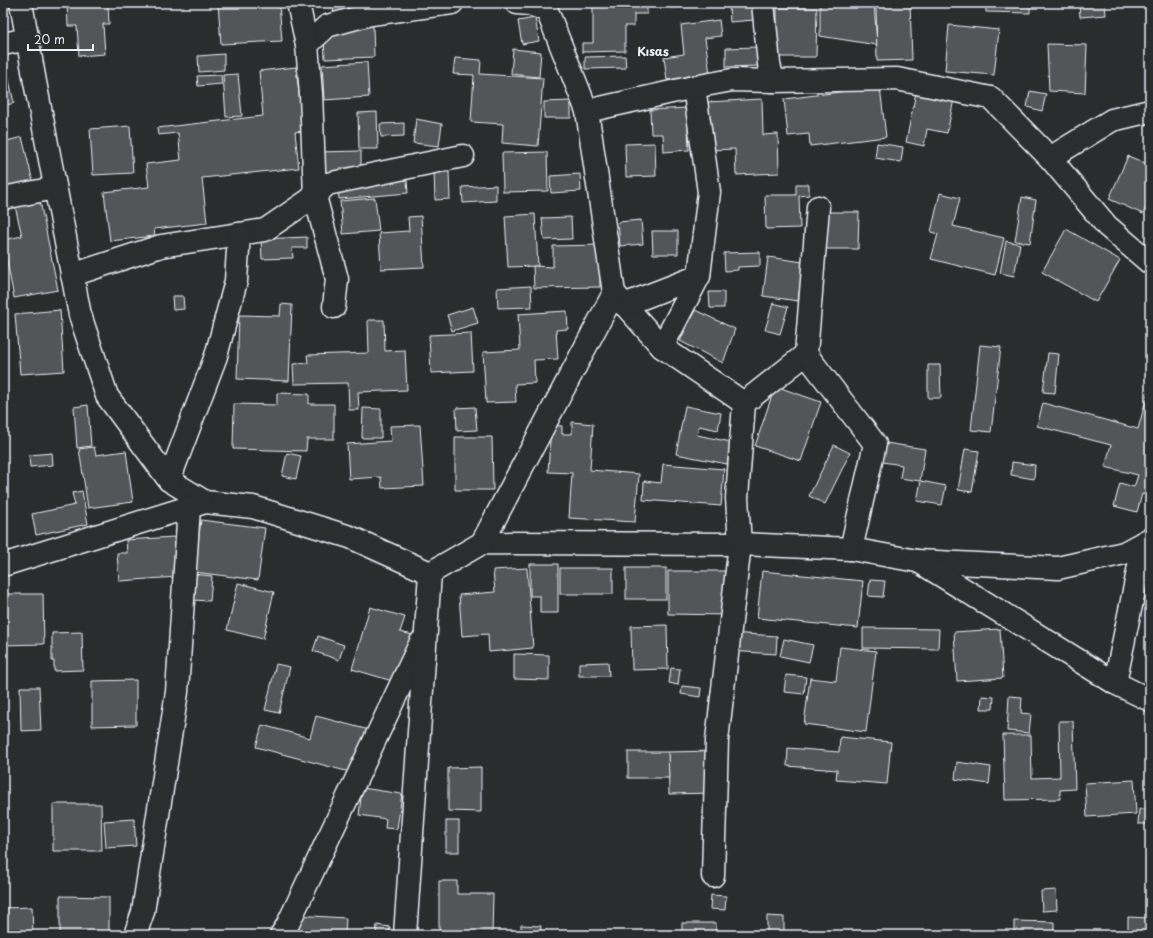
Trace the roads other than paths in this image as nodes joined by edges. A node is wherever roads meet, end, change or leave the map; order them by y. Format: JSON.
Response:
{"nodes":[{"id":1,"x":21,"y":3,"type":"edge"},
{"id":2,"x":298,"y":3,"type":"edge"},
{"id":3,"x":452,"y":3,"type":"edge"},
{"id":4,"x":517,"y":3,"type":"edge"},
{"id":5,"x":762,"y":3,"type":"edge"},
{"id":6,"x":545,"y":6,"type":"edge"},
{"id":7,"x":28,"y":39,"type":"junction"},
{"id":8,"x":3,"y":44,"type":"edge"},
{"id":9,"x":307,"y":45,"type":"junction"},
{"id":10,"x":773,"y":81,"type":"junction"},
{"id":11,"x":694,"y":87,"type":"junction"},
{"id":12,"x":587,"y":111,"type":"junction"},
{"id":13,"x":1150,"y":111,"type":"edge"},
{"id":14,"x":463,"y":156,"type":"dead end"},
{"id":15,"x":1050,"y":158,"type":"junction"},
{"id":16,"x":55,"y":188,"type":"junction"},
{"id":17,"x":315,"y":196,"type":"junction"},
{"id":18,"x":3,"y":198,"type":"edge"},
{"id":19,"x":818,"y":207,"type":"dead end"},
{"id":20,"x":239,"y":234,"type":"junction"},
{"id":21,"x":1150,"y":263,"type":"edge"},
{"id":22,"x":72,"y":275,"type":"junction"},
{"id":23,"x":700,"y":276,"type":"junction"},
{"id":24,"x":619,"y":299,"type":"junction"},
{"id":25,"x":334,"y":307,"type":"dead end"},
{"id":26,"x":662,"y":347,"type":"junction"},
{"id":27,"x":806,"y":354,"type":"junction"},
{"id":28,"x":744,"y":403,"type":"junction"},
{"id":29,"x":169,"y":480,"type":"junction"},
{"id":30,"x":197,"y":505,"type":"junction"},
{"id":31,"x":1147,"y":541,"type":"edge"},
{"id":32,"x":482,"y":543,"type":"junction"},
{"id":33,"x":740,"y":544,"type":"junction"},
{"id":34,"x":851,"y":549,"type":"junction"},
{"id":35,"x":917,"y":560,"type":"junction"},
{"id":36,"x":3,"y":565,"type":"edge"},
{"id":37,"x":430,"y":573,"type":"junction"},
{"id":38,"x":427,"y":630,"type":"junction"},
{"id":39,"x":1115,"y":683,"type":"junction"},
{"id":40,"x":1150,"y":700,"type":"edge"},
{"id":41,"x":714,"y":876,"type":"dead end"},
{"id":42,"x":135,"y":935,"type":"edge"},
{"id":43,"x":281,"y":935,"type":"edge"},
{"id":44,"x":405,"y":935,"type":"edge"}],
"edges":[{"from":1,"to":7,"type":"street"},
{"from":2,"to":9,"type":"street"},
{"from":3,"to":9,"type":"street"},
{"from":4,"to":6,"type":"street"},
{"from":5,"to":10,"type":"street"},
{"from":6,"to":12,"type":"street"},
{"from":7,"to":8,"type":"street"},
{"from":7,"to":16,"type":"street"},
{"from":9,"to":17,"type":"street"},
{"from":10,"to":11,"type":"street"},
{"from":10,"to":15,"type":"street"},
{"from":11,"to":12,"type":"street"},
{"from":11,"to":23,"type":"street"},
{"from":12,"to":24,"type":"street"},
{"from":13,"to":15,"type":"street"},
{"from":14,"to":17,"type":"street"},
{"from":15,"to":21,"type":"street"},
{"from":16,"to":18,"type":"street"},
{"from":16,"to":22,"type":"street"},
{"from":17,"to":20,"type":"street"},
{"from":17,"to":25,"type":"street"},
{"from":19,"to":27,"type":"street"},
{"from":20,"to":22,"type":"street"},
{"from":20,"to":29,"type":"street"},
{"from":22,"to":29,"type":"street"},
{"from":23,"to":24,"type":"street"},
{"from":23,"to":26,"type":"street"},
{"from":24,"to":26,"type":"street"},
{"from":24,"to":32,"type":"street"},
{"from":26,"to":28,"type":"street"},
{"from":27,"to":28,"type":"street"},
{"from":27,"to":34,"type":"street"},
{"from":28,"to":33,"type":"street"},
{"from":29,"to":30,"type":"street"},
{"from":30,"to":36,"type":"street"},
{"from":30,"to":37,"type":"street"},
{"from":30,"to":42,"type":"street"},
{"from":31,"to":35,"type":"street"},
{"from":31,"to":39,"type":"street"},
{"from":32,"to":33,"type":"street"},
{"from":32,"to":37,"type":"street"},
{"from":33,"to":34,"type":"street"},
{"from":33,"to":41,"type":"street"},
{"from":34,"to":35,"type":"street"},
{"from":35,"to":39,"type":"street"},
{"from":37,"to":38,"type":"street"},
{"from":38,"to":43,"type":"street"},
{"from":38,"to":44,"type":"street"},
{"from":39,"to":40,"type":"street"}]}
